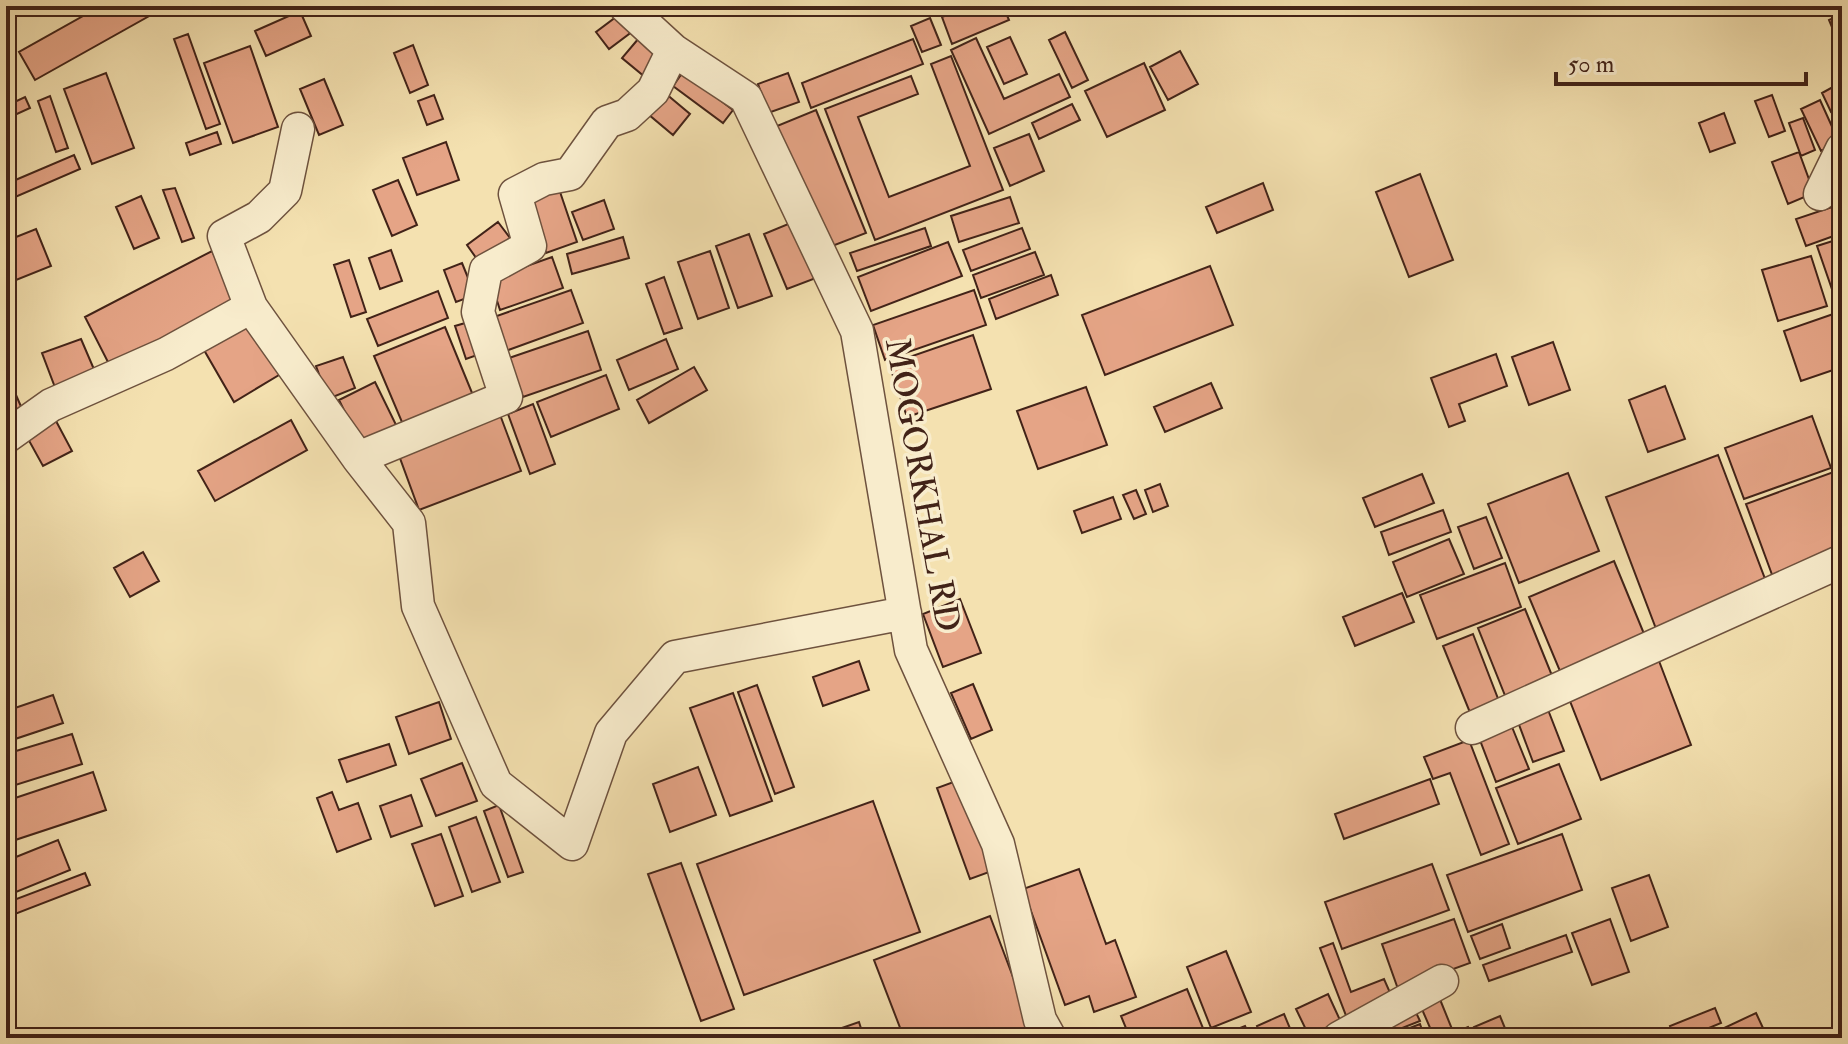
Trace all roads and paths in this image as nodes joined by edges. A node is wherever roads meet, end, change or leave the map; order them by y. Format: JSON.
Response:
{"nodes":[{"id":1,"x":625,"y":6,"type":"edge"},
{"id":2,"x":673,"y":50,"type":"junction"},
{"id":3,"x":298,"y":129,"type":"dead end"},
{"id":4,"x":1842,"y":149,"type":"edge"},
{"id":5,"x":1820,"y":194,"type":"dead end"},
{"id":6,"x":251,"y":307,"type":"junction"},
{"id":7,"x":6,"y":437,"type":"edge"},
{"id":8,"x":358,"y":458,"type":"junction"},
{"id":9,"x":1842,"y":561,"type":"edge"},
{"id":10,"x":905,"y":613,"type":"junction"},
{"id":11,"x":1472,"y":728,"type":"dead end"},
{"id":12,"x":1442,"y":981,"type":"dead end"},
{"id":13,"x":1050,"y":1038,"type":"edge"},
{"id":14,"x":1339,"y":1038,"type":"edge"}],
"edges":[{"from":1,"to":2,"type":"street","name":"MOGORKHAL RD"},
{"from":2,"to":8,"type":"street"},
{"from":2,"to":10,"type":"street","name":"MOGORKHAL RD"},
{"from":3,"to":6,"type":"street"},
{"from":4,"to":5,"type":"street"},
{"from":6,"to":7,"type":"street"},
{"from":6,"to":8,"type":"street"},
{"from":8,"to":10,"type":"street"},
{"from":9,"to":11,"type":"street"},
{"from":10,"to":13,"type":"street","name":"MOGORKHAL RD"},
{"from":12,"to":14,"type":"street"}]}
